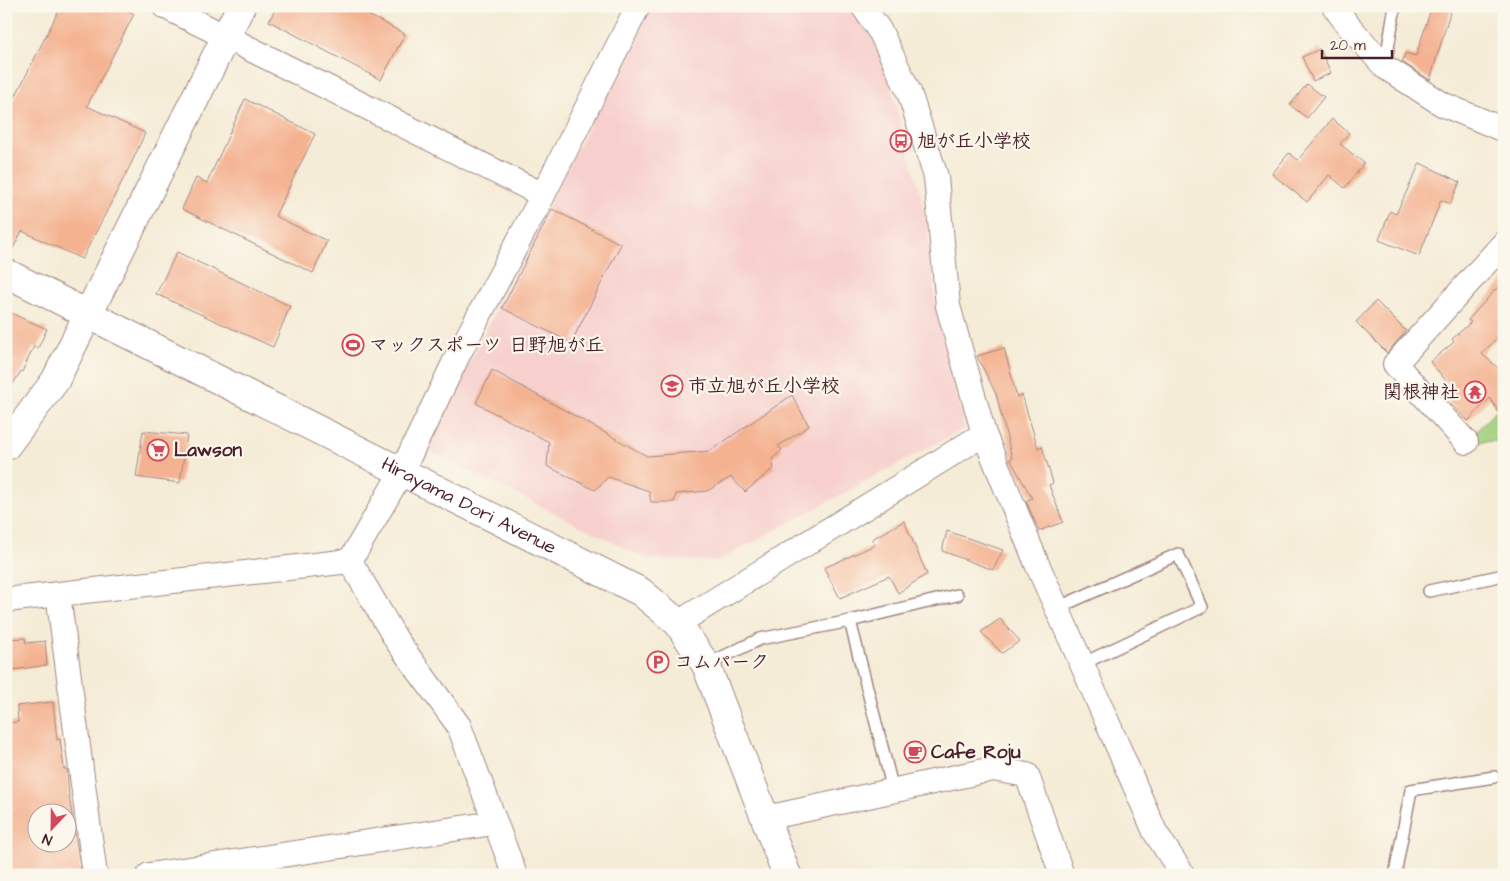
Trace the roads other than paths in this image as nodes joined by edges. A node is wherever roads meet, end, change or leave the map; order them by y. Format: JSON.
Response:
{"nodes":[{"id":1,"x":164,"y":6,"type":"edge"},
{"id":2,"x":241,"y":6,"type":"edge"},
{"id":3,"x":638,"y":6,"type":"edge"},
{"id":4,"x":863,"y":6,"type":"edge"},
{"id":5,"x":1334,"y":6,"type":"edge"},
{"id":6,"x":1395,"y":6,"type":"edge"},
{"id":7,"x":226,"y":38,"type":"junction"},
{"id":8,"x":1385,"y":67,"type":"junction"},
{"id":9,"x":1504,"y":130,"type":"edge"},
{"id":10,"x":543,"y":195,"type":"junction"},
{"id":11,"x":1504,"y":243,"type":"edge"},
{"id":12,"x":6,"y":273,"type":"edge"},
{"id":13,"x":89,"y":315,"type":"junction"},
{"id":14,"x":984,"y":434,"type":"junction"},
{"id":15,"x":1466,"y":442,"type":"dead end"},
{"id":16,"x":6,"y":446,"type":"edge"},
{"id":17,"x":401,"y":472,"type":"junction"},
{"id":18,"x":350,"y":561,"type":"junction"},
{"id":19,"x":1504,"y":576,"type":"edge"},
{"id":20,"x":1429,"y":591,"type":"dead end"},
{"id":21,"x":58,"y":594,"type":"junction"},
{"id":22,"x":957,"y":595,"type":"dead end"},
{"id":23,"x":6,"y":600,"type":"edge"},
{"id":24,"x":1057,"y":608,"type":"junction"},
{"id":25,"x":850,"y":621,"type":"junction"},
{"id":26,"x":678,"y":623,"type":"junction"},
{"id":27,"x":1082,"y":664,"type":"junction"},
{"id":28,"x":706,"y":665,"type":"junction"},
{"id":29,"x":1494,"y":777,"type":"dead end"},
{"id":30,"x":893,"y":790,"type":"junction"},
{"id":31,"x":766,"y":818,"type":"junction"},
{"id":32,"x":494,"y":823,"type":"junction"},
{"id":33,"x":95,"y":875,"type":"edge"},
{"id":34,"x":148,"y":875,"type":"edge"},
{"id":35,"x":514,"y":875,"type":"edge"},
{"id":36,"x":787,"y":875,"type":"edge"},
{"id":37,"x":1062,"y":875,"type":"edge"},
{"id":38,"x":1183,"y":875,"type":"edge"},
{"id":39,"x":1397,"y":875,"type":"edge"}],
"edges":[{"from":1,"to":7,"type":"street"},
{"from":2,"to":7,"type":"main road"},
{"from":3,"to":10,"type":"street"},
{"from":4,"to":14,"type":"street"},
{"from":5,"to":8,"type":"street"},
{"from":6,"to":8,"type":"lane"},
{"from":7,"to":10,"type":"street"},
{"from":7,"to":13,"type":"main road"},
{"from":8,"to":9,"type":"street"},
{"from":10,"to":17,"type":"street"},
{"from":11,"to":15,"type":"street"},
{"from":12,"to":13,"type":"main road","name":"Hirayama Dori Avenue"},
{"from":13,"to":16,"type":"main road"},
{"from":13,"to":17,"type":"main road","name":"Hirayama Dori Avenue"},
{"from":14,"to":24,"type":"street"},
{"from":14,"to":26,"type":"street"},
{"from":17,"to":18,"type":"street"},
{"from":17,"to":26,"type":"main road","name":"Hirayama Dori Avenue"},
{"from":18,"to":21,"type":"street"},
{"from":18,"to":32,"type":"street"},
{"from":19,"to":20,"type":"lane"},
{"from":21,"to":23,"type":"street"},
{"from":21,"to":33,"type":"street"},
{"from":22,"to":25,"type":"lane"},
{"from":24,"to":27,"type":"street"},
{"from":24,"to":27,"type":"lane"},
{"from":25,"to":28,"type":"lane"},
{"from":25,"to":30,"type":"lane"},
{"from":26,"to":28,"type":"main road","name":"Hirayama Dori Avenue"},
{"from":27,"to":38,"type":"street"},
{"from":28,"to":31,"type":"main road","name":"Hirayama Dori Avenue"},
{"from":29,"to":39,"type":"lane"},
{"from":30,"to":31,"type":"street"},
{"from":30,"to":37,"type":"street"},
{"from":31,"to":36,"type":"main road","name":"Hirayama Dori Avenue"},
{"from":32,"to":34,"type":"street"},
{"from":32,"to":35,"type":"street"}]}
